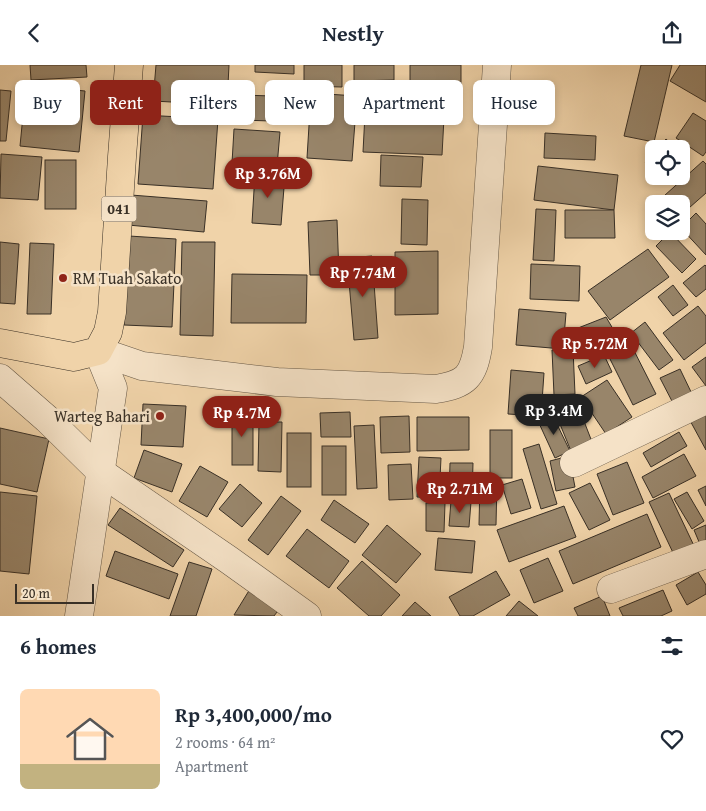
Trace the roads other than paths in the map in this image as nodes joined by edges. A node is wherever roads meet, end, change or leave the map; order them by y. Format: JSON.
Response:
{"nodes":[{"id":1,"x":129,"y":65,"type":"edge"},
{"id":2,"x":498,"y":65,"type":"edge"},
{"id":3,"x":0,"y":343,"type":"edge"},
{"id":4,"x":98,"y":351,"type":"junction"},
{"id":5,"x":0,"y":378,"type":"edge"},
{"id":6,"x":706,"y":399,"type":"edge"},
{"id":7,"x":574,"y":463,"type":"dead end"},
{"id":8,"x":102,"y":473,"type":"junction"},
{"id":9,"x":706,"y":555,"type":"edge"},
{"id":10,"x":611,"y":589,"type":"dead end"},
{"id":11,"x":79,"y":616,"type":"edge"},
{"id":12,"x":307,"y":616,"type":"edge"}],
"edges":[{"from":1,"to":4,"type":"main road","number":"041"},
{"from":2,"to":4,"type":"street"},
{"from":3,"to":4,"type":"main road"},
{"from":4,"to":8,"type":"street"},
{"from":5,"to":8,"type":"street"},
{"from":6,"to":7,"type":"street"},
{"from":8,"to":11,"type":"street"},
{"from":8,"to":12,"type":"street"},
{"from":9,"to":10,"type":"street"}]}
